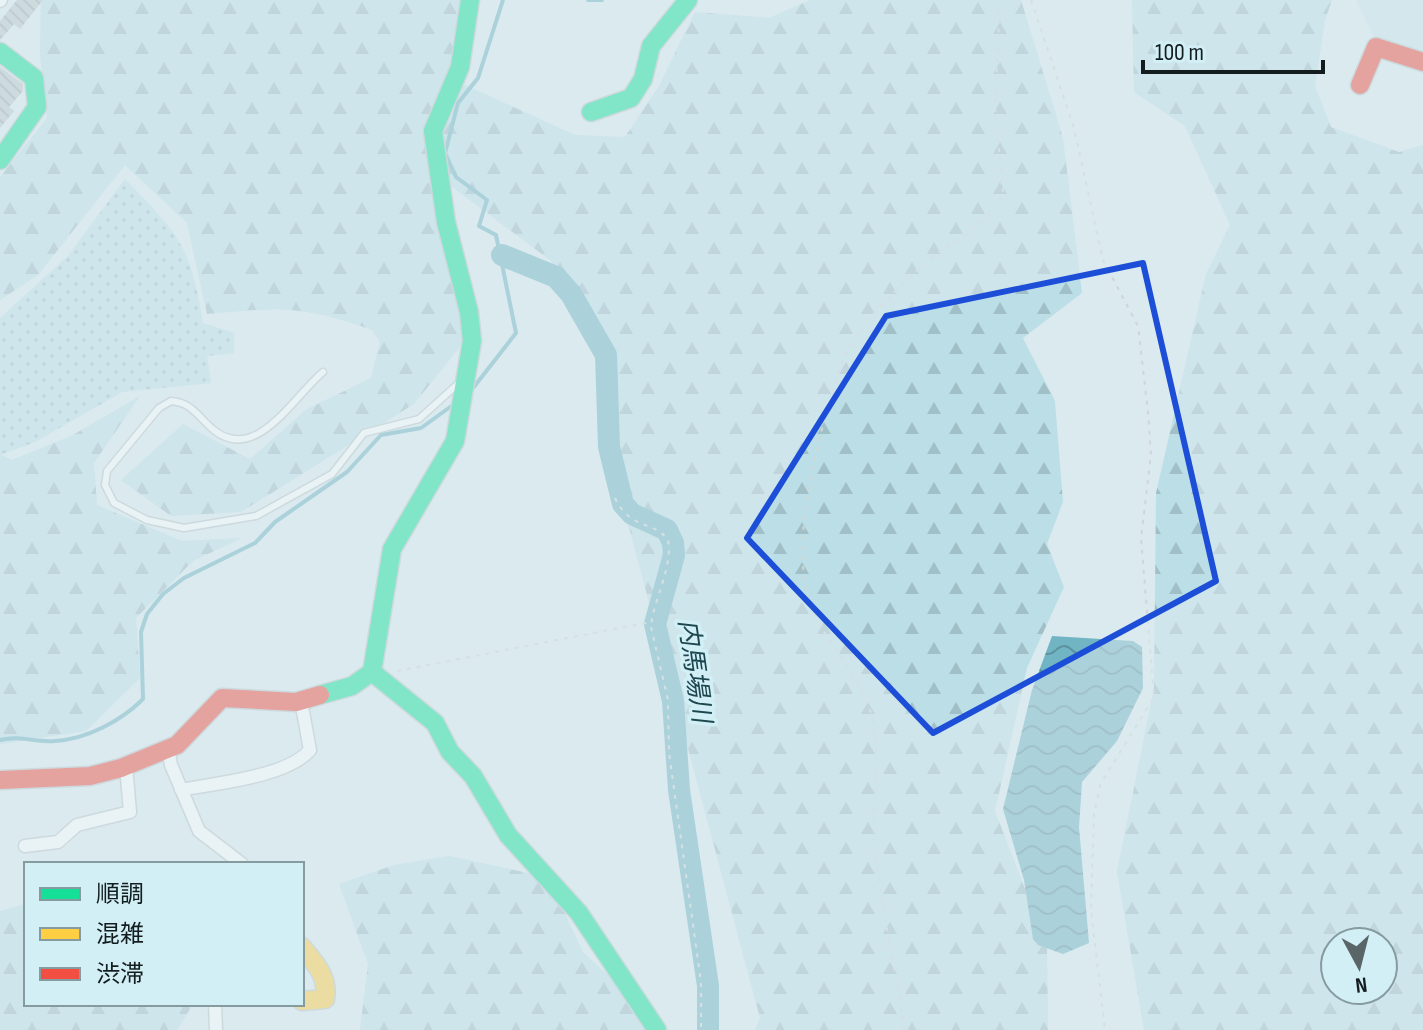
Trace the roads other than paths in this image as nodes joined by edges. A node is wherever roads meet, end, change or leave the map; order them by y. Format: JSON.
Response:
{"nodes":[{"id":1,"x":470,"y":0,"type":"edge"},
{"id":2,"x":688,"y":0,"type":"edge"},
{"id":3,"x":0,"y":52,"type":"edge"},
{"id":4,"x":1423,"y":62,"type":"edge"},
{"id":5,"x":1360,"y":85,"type":"dead end"},
{"id":6,"x":591,"y":112,"type":"dead end"},
{"id":7,"x":3,"y":149,"type":"edge"},
{"id":8,"x":323,"y":372,"type":"dead end"},
{"id":9,"x":464,"y":392,"type":"junction"},
{"id":10,"x":374,"y":674,"type":"junction"},
{"id":11,"x":301,"y":701,"type":"junction"},
{"id":12,"x":168,"y":748,"type":"junction"},
{"id":13,"x":126,"y":766,"type":"junction"},
{"id":14,"x":0,"y":780,"type":"edge"},
{"id":15,"x":181,"y":790,"type":"junction"},
{"id":16,"x":25,"y":846,"type":"dead end"},
{"id":17,"x":239,"y":862,"type":"edge"},
{"id":18,"x":304,"y":950,"type":"edge"},
{"id":19,"x":304,"y":1001,"type":"edge"},
{"id":20,"x":215,"y":1006,"type":"edge"},
{"id":21,"x":216,"y":1030,"type":"edge"},
{"id":22,"x":657,"y":1030,"type":"edge"}],
"edges":[{"from":1,"to":9,"type":"street"},
{"from":2,"to":6,"type":"street"},
{"from":3,"to":7,"type":"street"},
{"from":4,"to":5,"type":"street"},
{"from":8,"to":9,"type":"lane"},
{"from":9,"to":10,"type":"street"},
{"from":10,"to":11,"type":"street"},
{"from":10,"to":22,"type":"street"},
{"from":11,"to":12,"type":"street"},
{"from":11,"to":15,"type":"street"},
{"from":12,"to":13,"type":"street"},
{"from":12,"to":15,"type":"street"},
{"from":13,"to":14,"type":"street"},
{"from":13,"to":16,"type":"street"},
{"from":15,"to":17,"type":"street"},
{"from":18,"to":19,"type":"street"},
{"from":20,"to":21,"type":"street"}]}
